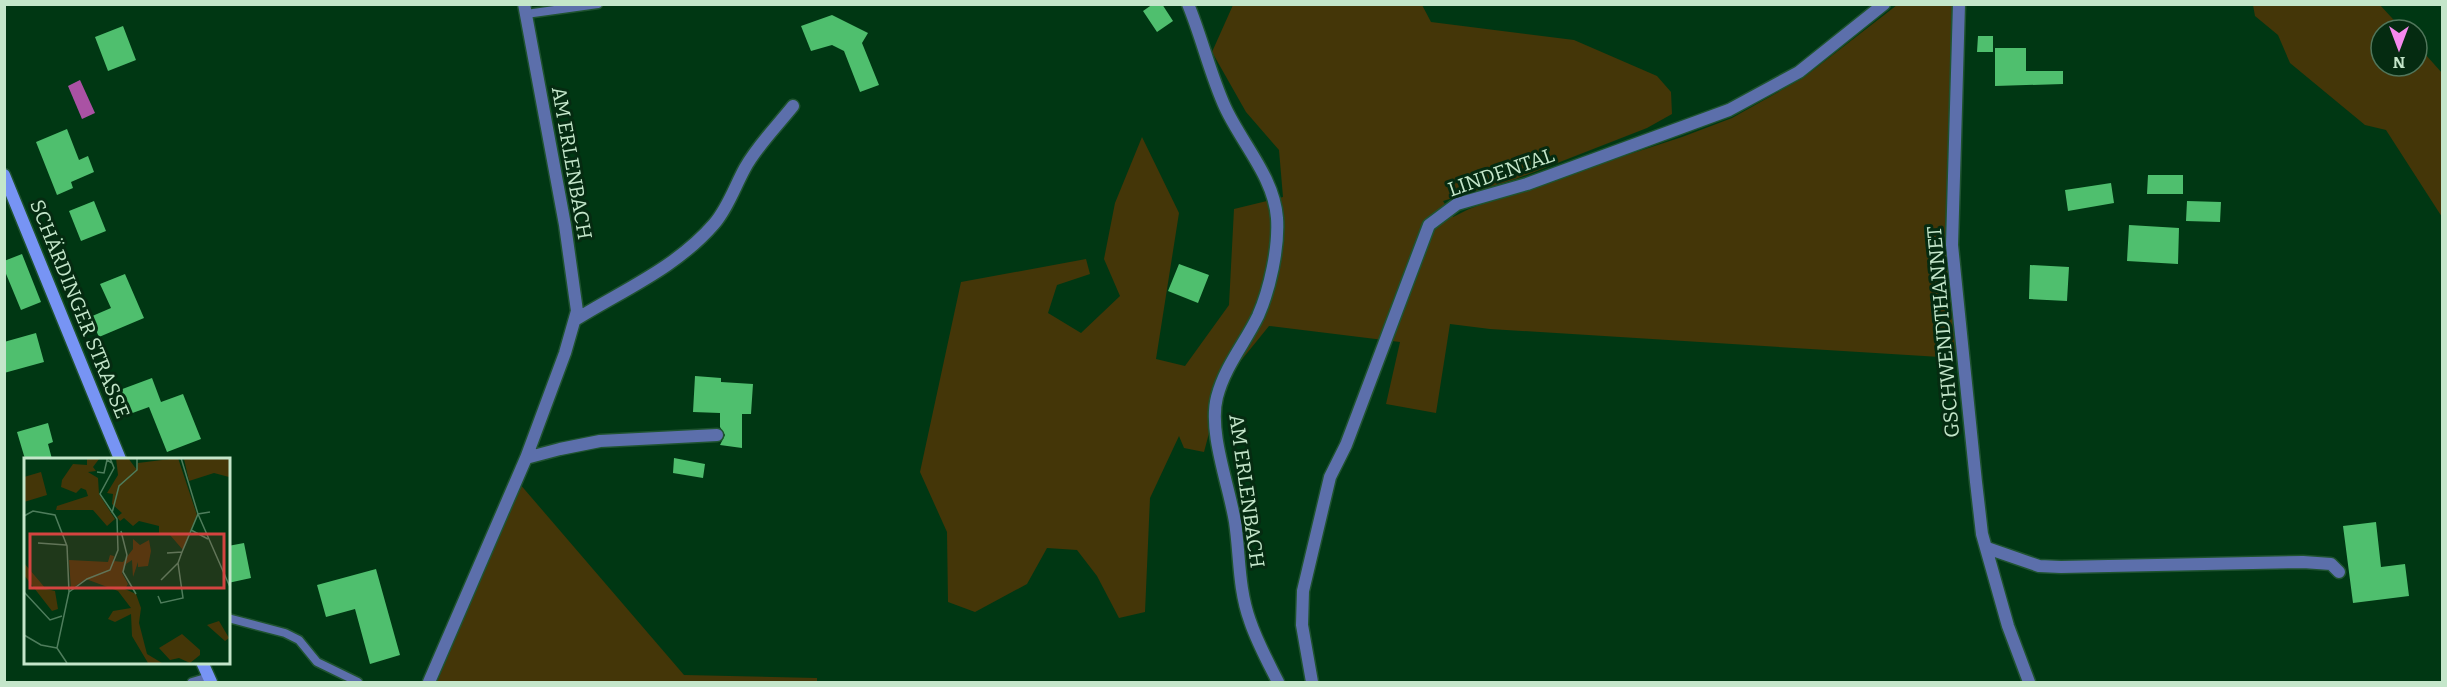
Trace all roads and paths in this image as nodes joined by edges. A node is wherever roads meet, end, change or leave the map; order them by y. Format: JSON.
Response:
{"nodes":[{"id":1,"x":598,"y":4,"type":"edge"},
{"id":2,"x":1188,"y":4,"type":"edge"},
{"id":3,"x":1884,"y":4,"type":"edge"},
{"id":4,"x":1959,"y":4,"type":"edge"},
{"id":5,"x":525,"y":9,"type":"edge"},
{"id":6,"x":793,"y":106,"type":"dead end"},
{"id":7,"x":4,"y":175,"type":"edge"},
{"id":8,"x":575,"y":320,"type":"junction"},
{"id":9,"x":717,"y":435,"type":"dead end"},
{"id":10,"x":120,"y":458,"type":"edge"},
{"id":11,"x":526,"y":458,"type":"junction"},
{"id":12,"x":1987,"y":548,"type":"junction"},
{"id":13,"x":2340,"y":572,"type":"dead end"},
{"id":14,"x":230,"y":619,"type":"edge"},
{"id":15,"x":202,"y":663,"type":"edge"},
{"id":16,"x":210,"y":680,"type":"edge"},
{"id":17,"x":192,"y":682,"type":"edge"},
{"id":18,"x":357,"y":682,"type":"edge"},
{"id":19,"x":429,"y":682,"type":"edge"},
{"id":20,"x":1278,"y":682,"type":"edge"},
{"id":21,"x":1312,"y":682,"type":"edge"},
{"id":22,"x":2029,"y":682,"type":"edge"}],
"edges":[{"from":1,"to":5,"type":"lane","name":"AM ERLENBACH"},
{"from":2,"to":20,"type":"street","name":"AM ERLENBACH"},
{"from":3,"to":21,"type":"street","name":"LINDENTAL"},
{"from":4,"to":12,"type":"street","name":"GSCHWENDTHANNET"},
{"from":5,"to":8,"type":"street","name":"AM ERLENBACH"},
{"from":6,"to":8,"type":"street"},
{"from":7,"to":10,"type":"main road","name":"SCHÄRDINGER STRASSE"},
{"from":8,"to":11,"type":"street","name":"AM ERLENBACH"},
{"from":9,"to":11,"type":"street"},
{"from":11,"to":19,"type":"street"},
{"from":12,"to":13,"type":"street"},
{"from":12,"to":22,"type":"street","name":"GSCHWENDTHANNET"},
{"from":14,"to":18,"type":"lane"},
{"from":15,"to":16,"type":"main road"},
{"from":16,"to":17,"type":"lane"}]}
